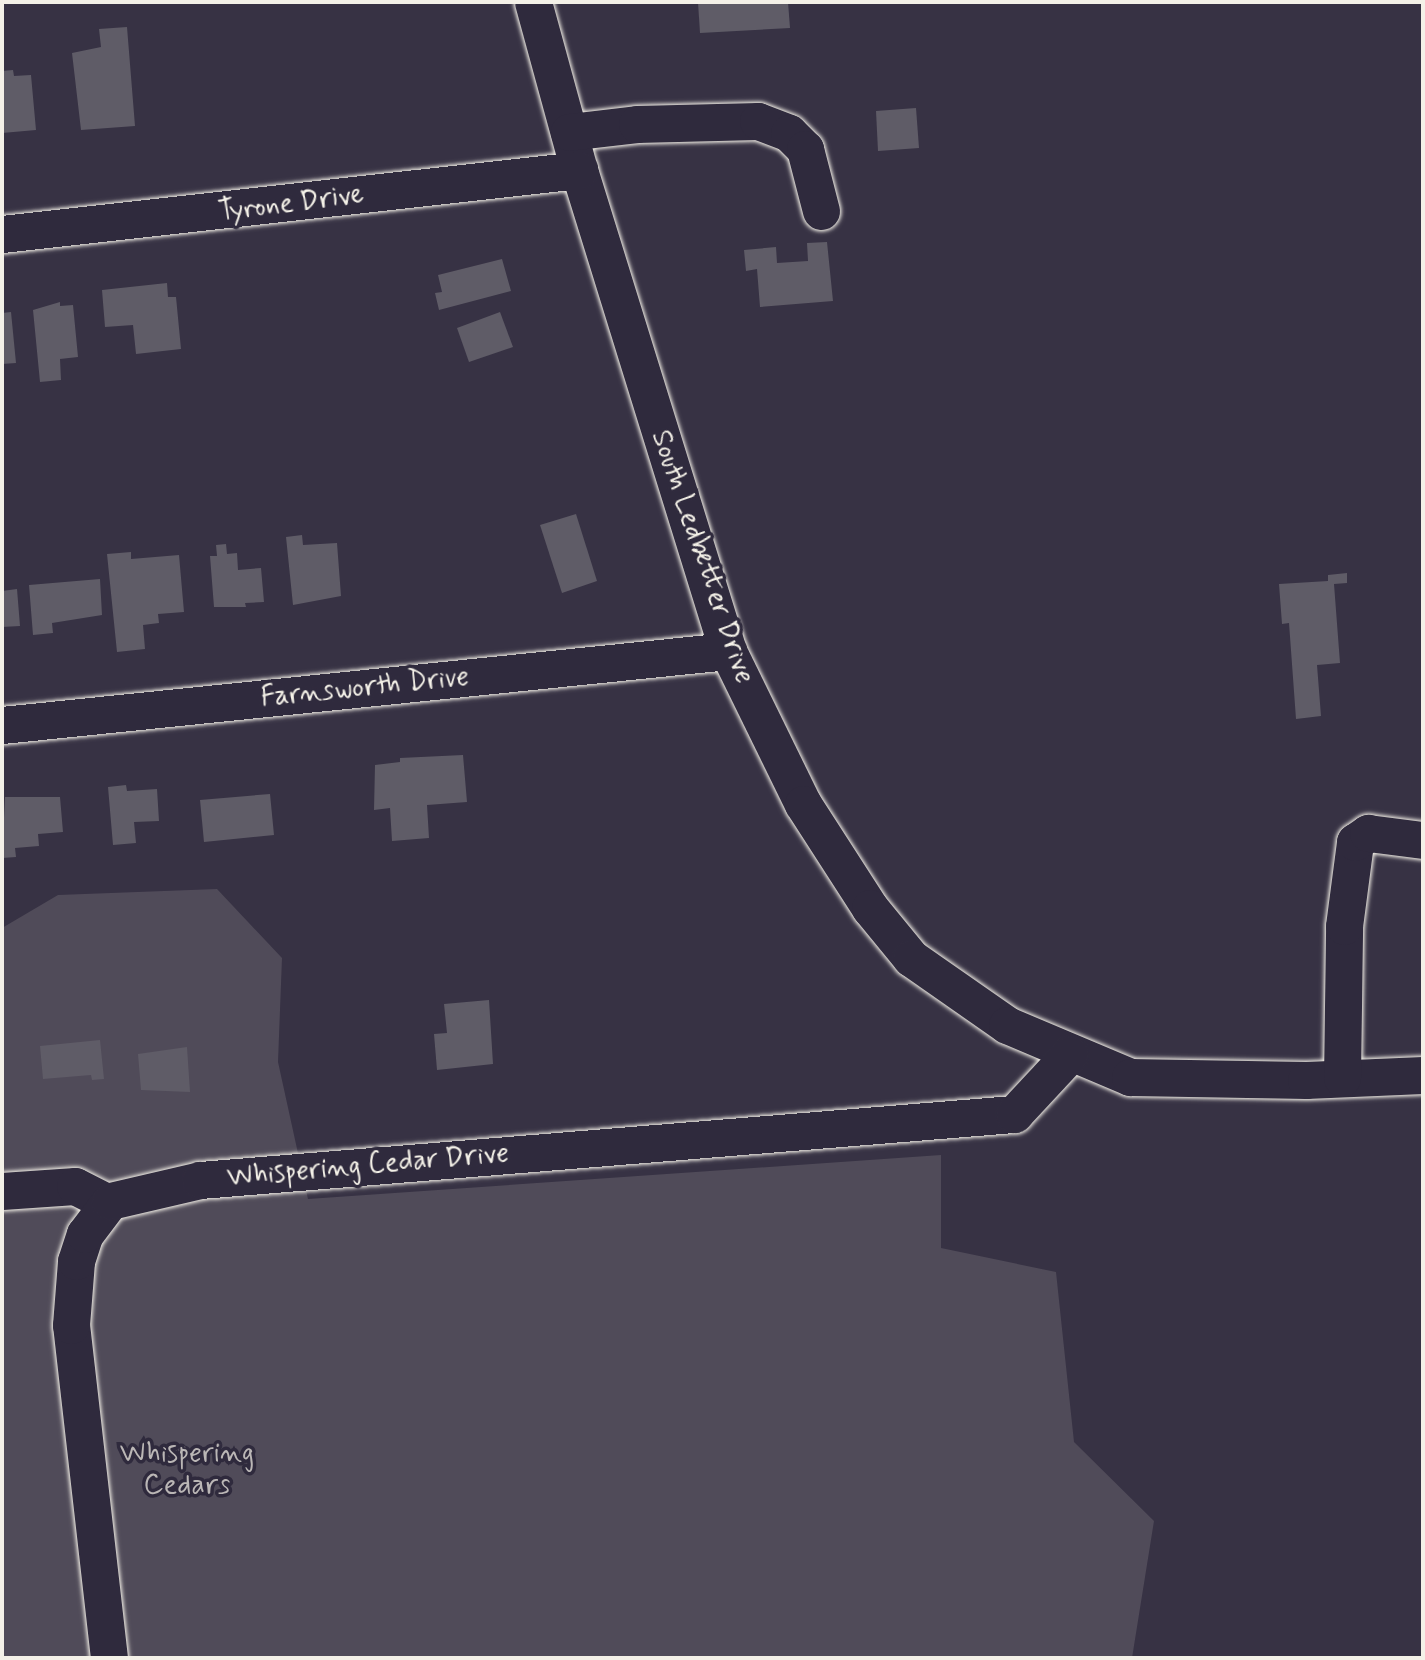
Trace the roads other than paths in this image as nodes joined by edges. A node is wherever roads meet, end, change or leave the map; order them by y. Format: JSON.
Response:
{"nodes":[{"id":1,"x":533,"y":2,"type":"edge"},
{"id":2,"x":569,"y":132,"type":"junction"},
{"id":3,"x":579,"y":170,"type":"junction"},
{"id":4,"x":821,"y":211,"type":"dead end"},
{"id":5,"x":2,"y":234,"type":"edge"},
{"id":6,"x":729,"y":651,"type":"junction"},
{"id":7,"x":2,"y":725,"type":"edge"},
{"id":8,"x":1423,"y":840,"type":"edge"},
{"id":9,"x":1070,"y":1055,"type":"junction"},
{"id":10,"x":1423,"y":1075,"type":"edge"},
{"id":11,"x":1342,"y":1078,"type":"junction"},
{"id":12,"x":2,"y":1191,"type":"edge"},
{"id":13,"x":108,"y":1203,"type":"junction"},
{"id":14,"x":109,"y":1658,"type":"edge"}],
"edges":[{"from":1,"to":2,"type":"street","name":"South Ledbetter Drive"},
{"from":2,"to":3,"type":"street","name":"South Ledbetter Drive"},
{"from":2,"to":4,"type":"street"},
{"from":3,"to":5,"type":"street","name":"Tyrone Drive"},
{"from":3,"to":6,"type":"street","name":"South Ledbetter Drive"},
{"from":6,"to":7,"type":"street","name":"Farnsworth Drive"},
{"from":6,"to":9,"type":"street","name":"South Ledbetter Drive"},
{"from":8,"to":11,"type":"street"},
{"from":9,"to":11,"type":"street","name":"South Ledbetter Drive"},
{"from":9,"to":13,"type":"street","name":"Whispering Cedar Drive"},
{"from":10,"to":11,"type":"street","name":"South Ledbetter Drive"},
{"from":12,"to":13,"type":"street"},
{"from":13,"to":14,"type":"street"}]}
